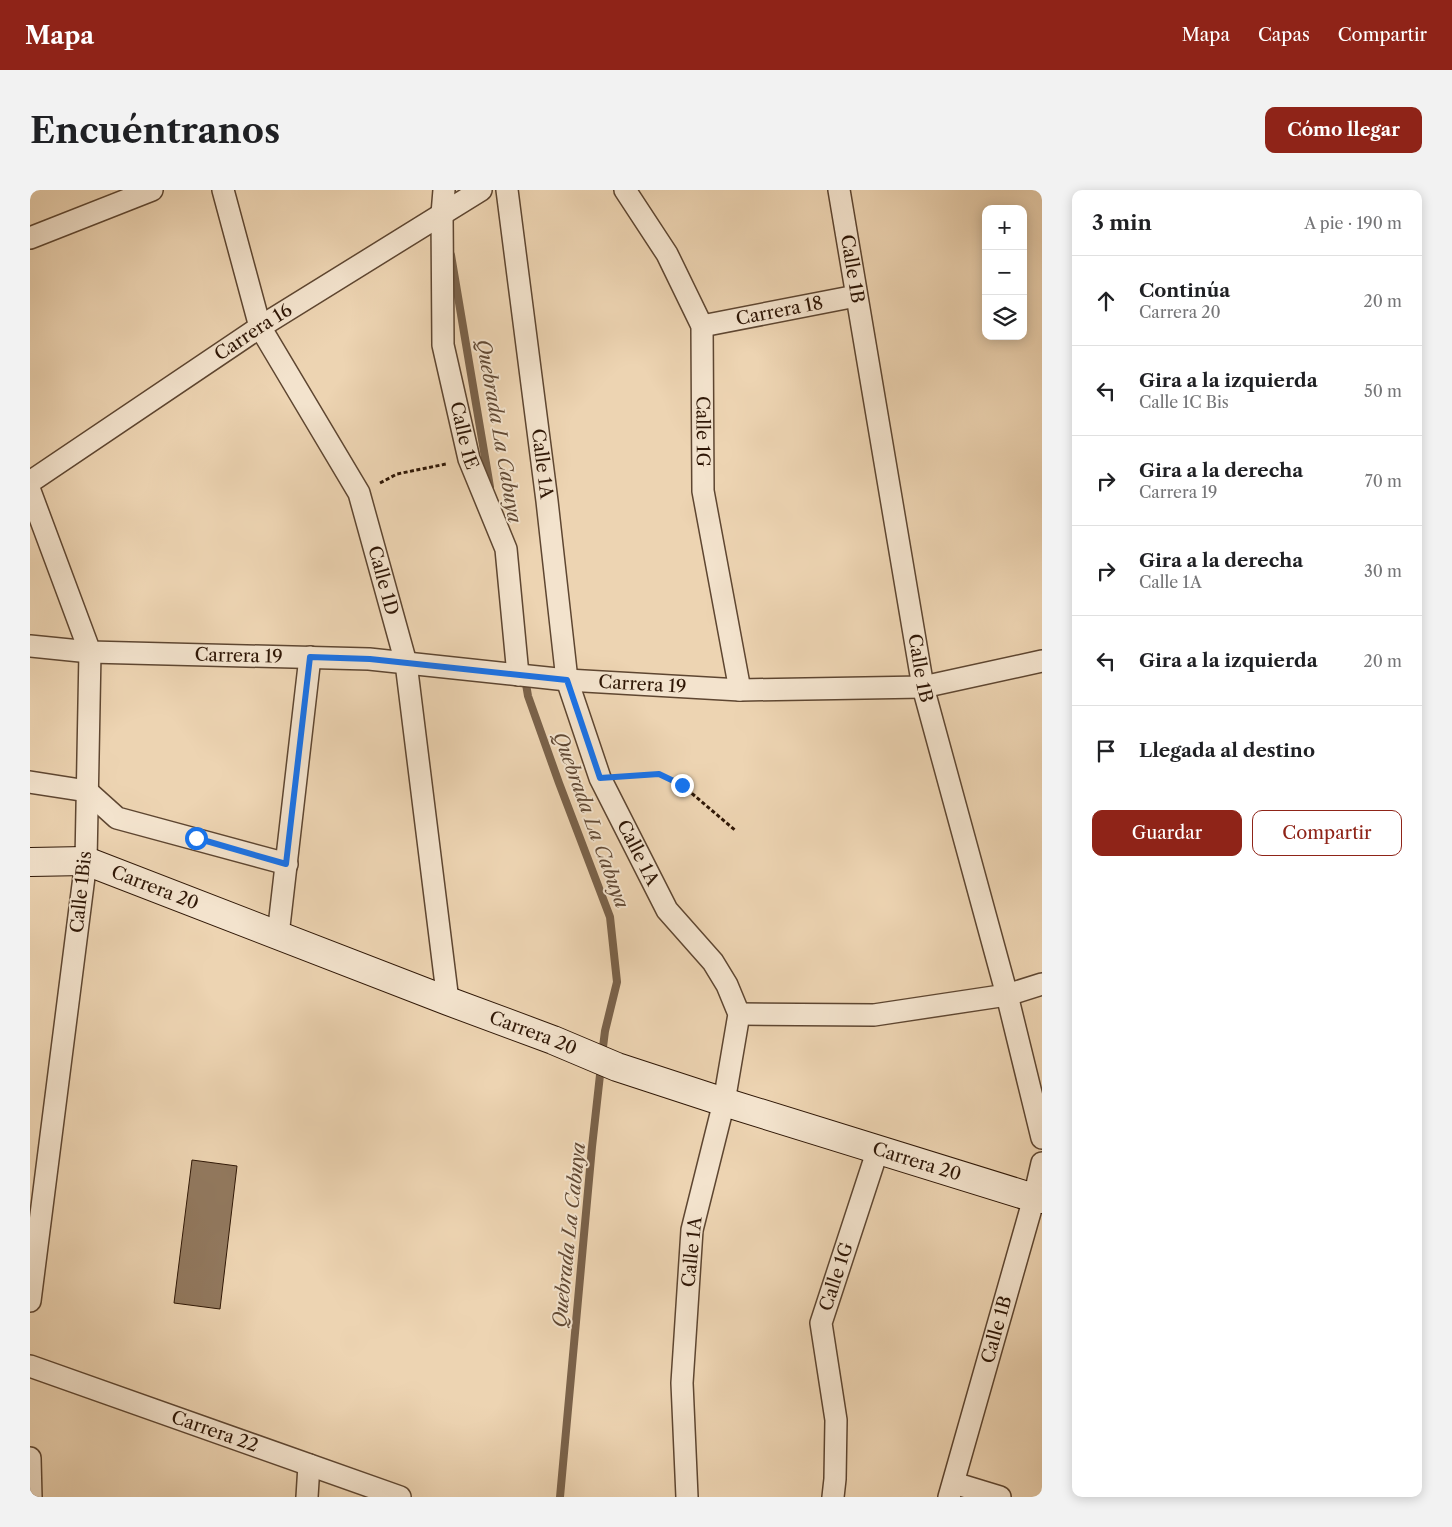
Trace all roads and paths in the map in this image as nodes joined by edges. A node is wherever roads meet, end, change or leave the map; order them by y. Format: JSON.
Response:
{"nodes":[{"id":1,"x":152,"y":190,"type":"edge"},
{"id":2,"x":222,"y":190,"type":"edge"},
{"id":3,"x":444,"y":190,"type":"edge"},
{"id":4,"x":481,"y":190,"type":"edge"},
{"id":5,"x":507,"y":190,"type":"edge"},
{"id":6,"x":625,"y":190,"type":"edge"},
{"id":7,"x":839,"y":190,"type":"edge"},
{"id":8,"x":443,"y":213,"type":"junction"},
{"id":9,"x":30,"y":238,"type":"edge"},
{"id":10,"x":856,"y":296,"type":"junction"},
{"id":11,"x":702,"y":326,"type":"junction"},
{"id":12,"x":260,"y":327,"type":"junction"},
{"id":13,"x":468,"y":459,"type":"junction"},
{"id":14,"x":30,"y":482,"type":"edge"},
{"id":15,"x":30,"y":491,"type":"edge"},
{"id":16,"x":359,"y":493,"type":"junction"},
{"id":17,"x":30,"y":646,"type":"edge"},
{"id":18,"x":90,"y":652,"type":"junction"},
{"id":19,"x":310,"y":657,"type":"junction"},
{"id":20,"x":1042,"y":660,"type":"edge"},
{"id":21,"x":406,"y":663,"type":"junction"},
{"id":22,"x":519,"y":674,"type":"junction"},
{"id":23,"x":567,"y":680,"type":"junction"},
{"id":24,"x":923,"y":687,"type":"junction"},
{"id":25,"x":740,"y":690,"type":"junction"},
{"id":26,"x":600,"y":778,"type":"junction"},
{"id":27,"x":30,"y":782,"type":"edge"},
{"id":28,"x":87,"y":791,"type":"junction"},
{"id":29,"x":736,"y":831,"type":"dead end"},
{"id":30,"x":86,"y":861,"type":"junction"},
{"id":31,"x":30,"y":862,"type":"edge"},
{"id":32,"x":286,"y":864,"type":"junction"},
{"id":33,"x":278,"y":935,"type":"junction"},
{"id":34,"x":1042,"y":984,"type":"edge"},
{"id":35,"x":1007,"y":995,"type":"junction"},
{"id":36,"x":448,"y":1001,"type":"junction"},
{"id":37,"x":739,"y":1014,"type":"junction"},
{"id":38,"x":724,"y":1102,"type":"junction"},
{"id":39,"x":1042,"y":1138,"type":"edge"},
{"id":40,"x":878,"y":1149,"type":"junction"},
{"id":41,"x":1042,"y":1163,"type":"edge"},
{"id":42,"x":1038,"y":1199,"type":"edge"},
{"id":43,"x":30,"y":1301,"type":"edge"},
{"id":44,"x":30,"y":1366,"type":"edge"},
{"id":45,"x":30,"y":1458,"type":"edge"},
{"id":46,"x":309,"y":1465,"type":"junction"},
{"id":47,"x":951,"y":1490,"type":"edge"},
{"id":48,"x":31,"y":1497,"type":"edge"},
{"id":49,"x":307,"y":1497,"type":"edge"},
{"id":50,"x":400,"y":1497,"type":"edge"},
{"id":51,"x":688,"y":1497,"type":"edge"},
{"id":52,"x":833,"y":1497,"type":"edge"},
{"id":53,"x":1000,"y":1497,"type":"edge"}],
"edges":[{"from":1,"to":9,"type":"street"},
{"from":2,"to":12,"type":"street","name":"Calle 1D"},
{"from":3,"to":8,"type":"street","name":"Calle 1E"},
{"from":4,"to":8,"type":"street","name":"Carrera 16"},
{"from":5,"to":23,"type":"street","name":"Calle 1A"},
{"from":6,"to":11,"type":"street","name":"Calle 1G"},
{"from":7,"to":10,"type":"street","name":"Calle 1B"},
{"from":8,"to":12,"type":"street","name":"Carrera 16"},
{"from":8,"to":13,"type":"street","name":"Calle 1E"},
{"from":10,"to":11,"type":"street","name":"Carrera 18"},
{"from":10,"to":24,"type":"street","name":"Calle 1B"},
{"from":11,"to":25,"type":"street","name":"Calle 1G"},
{"from":12,"to":14,"type":"street","name":"Carrera 16"},
{"from":12,"to":16,"type":"street","name":"Calle 1D"},
{"from":13,"to":16,"type":"path"},
{"from":13,"to":22,"type":"street","name":"Calle 1E"},
{"from":15,"to":18,"type":"street","name":"Calle 1Bis"},
{"from":16,"to":21,"type":"street","name":"Calle 1D"},
{"from":17,"to":18,"type":"street","name":"Carrera 19"},
{"from":18,"to":19,"type":"street","name":"Carrera 19"},
{"from":18,"to":28,"type":"street","name":"Calle 1Bis"},
{"from":19,"to":21,"type":"street","name":"Carrera 19"},
{"from":19,"to":32,"type":"street"},
{"from":20,"to":24,"type":"street","name":"Carrera 19"},
{"from":21,"to":22,"type":"street","name":"Carrera 19"},
{"from":21,"to":36,"type":"street","name":"Calle 1D"},
{"from":22,"to":23,"type":"street","name":"Carrera 19"},
{"from":23,"to":25,"type":"street","name":"Carrera 19"},
{"from":23,"to":26,"type":"street","name":"Calle 1A"},
{"from":24,"to":25,"type":"street","name":"Carrera 19"},
{"from":24,"to":35,"type":"street","name":"Calle 1B"},
{"from":26,"to":29,"type":"path"},
{"from":26,"to":37,"type":"street","name":"Calle 1A"},
{"from":27,"to":28,"type":"street"},
{"from":28,"to":30,"type":"street","name":"Calle 1Bis"},
{"from":28,"to":32,"type":"street"},
{"from":30,"to":31,"type":"street","name":"Carrera 20"},
{"from":30,"to":33,"type":"street","name":"Carrera 20"},
{"from":30,"to":43,"type":"street","name":"Calle 1Bis"},
{"from":32,"to":33,"type":"street"},
{"from":33,"to":36,"type":"street","name":"Carrera 20"},
{"from":34,"to":35,"type":"street"},
{"from":35,"to":37,"type":"street"},
{"from":35,"to":39,"type":"street","name":"Calle 1B"},
{"from":36,"to":38,"type":"street","name":"Carrera 20"},
{"from":37,"to":38,"type":"street","name":"Calle 1A"},
{"from":38,"to":40,"type":"street","name":"Carrera 20"},
{"from":38,"to":51,"type":"street","name":"Calle 1A"},
{"from":40,"to":42,"type":"street","name":"Carrera 20"},
{"from":40,"to":52,"type":"street","name":"Calle 1G"},
{"from":41,"to":42,"type":"street","name":"Calle 1B"},
{"from":42,"to":47,"type":"street","name":"Calle 1B"},
{"from":44,"to":46,"type":"street","name":"Carrera 22"},
{"from":45,"to":48,"type":"street"},
{"from":46,"to":49,"type":"street"},
{"from":46,"to":50,"type":"street","name":"Carrera 22"},
{"from":47,"to":53,"type":"street"}]}
